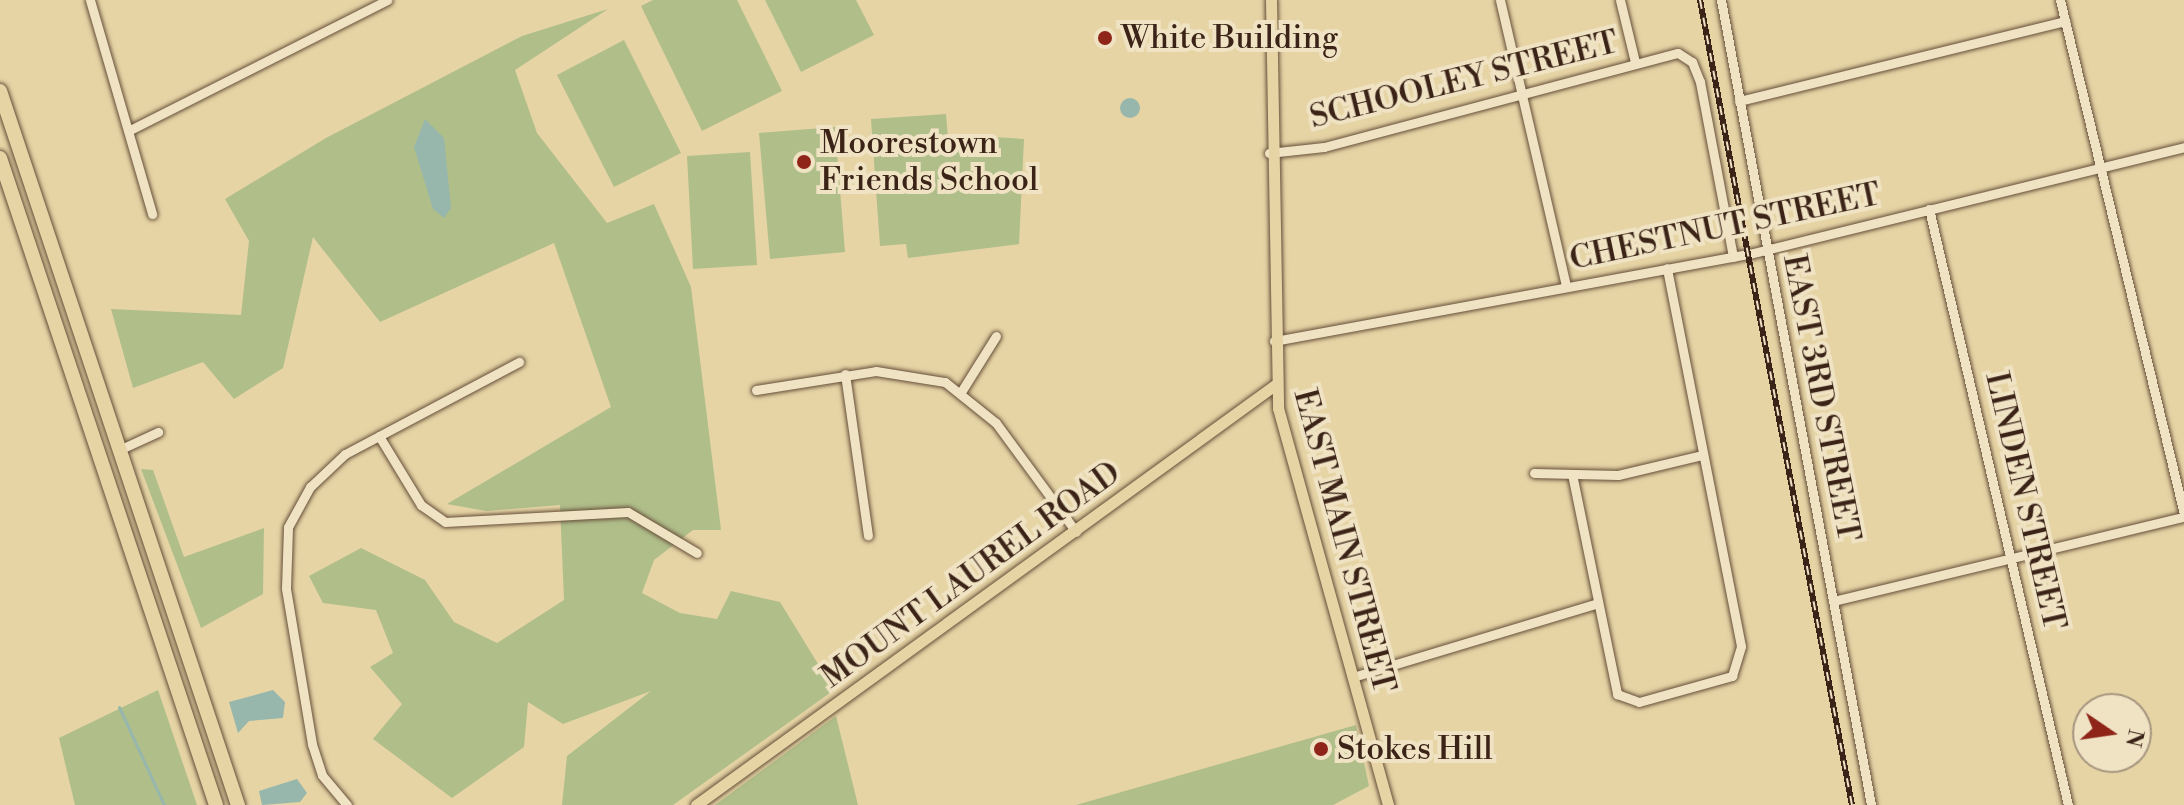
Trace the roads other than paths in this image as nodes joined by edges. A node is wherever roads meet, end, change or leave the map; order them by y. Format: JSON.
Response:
{"nodes":[{"id":1,"x":90,"y":0,"type":"edge"},
{"id":2,"x":1271,"y":0,"type":"edge"},
{"id":3,"x":1500,"y":0,"type":"edge"},
{"id":4,"x":1620,"y":0,"type":"edge"},
{"id":5,"x":1721,"y":0,"type":"edge"},
{"id":6,"x":2060,"y":0,"type":"edge"},
{"id":7,"x":383,"y":1,"type":"edge"},
{"id":8,"x":2065,"y":21,"type":"junction"},
{"id":9,"x":1635,"y":62,"type":"junction"},
{"id":10,"x":0,"y":91,"type":"edge"},
{"id":11,"x":1523,"y":93,"type":"junction"},
{"id":12,"x":1739,"y":101,"type":"junction"},
{"id":13,"x":132,"y":129,"type":"junction"},
{"id":14,"x":2184,"y":147,"type":"edge"},
{"id":15,"x":1269,"y":153,"type":"junction"},
{"id":16,"x":0,"y":158,"type":"edge"},
{"id":17,"x":2100,"y":168,"type":"junction"},
{"id":18,"x":1929,"y":209,"type":"junction"},
{"id":19,"x":152,"y":214,"type":"dead end"},
{"id":20,"x":1767,"y":249,"type":"junction"},
{"id":21,"x":1733,"y":257,"type":"junction"},
{"id":22,"x":1667,"y":268,"type":"junction"},
{"id":23,"x":1566,"y":287,"type":"junction"},
{"id":24,"x":996,"y":336,"type":"dead end"},
{"id":25,"x":1274,"y":341,"type":"junction"},
{"id":26,"x":519,"y":362,"type":"dead end"},
{"id":27,"x":845,"y":374,"type":"junction"},
{"id":28,"x":1275,"y":385,"type":"junction"},
{"id":29,"x":756,"y":390,"type":"dead end"},
{"id":30,"x":961,"y":392,"type":"junction"},
{"id":31,"x":158,"y":432,"type":"dead end"},
{"id":32,"x":379,"y":436,"type":"junction"},
{"id":33,"x":121,"y":449,"type":"junction"},
{"id":34,"x":1702,"y":455,"type":"junction"},
{"id":35,"x":1534,"y":473,"type":"dead end"},
{"id":36,"x":1572,"y":474,"type":"junction"},
{"id":37,"x":2184,"y":515,"type":"edge"},
{"id":38,"x":1076,"y":532,"type":"junction"},
{"id":39,"x":868,"y":535,"type":"dead end"},
{"id":40,"x":697,"y":553,"type":"dead end"},
{"id":41,"x":2013,"y":559,"type":"junction"},
{"id":42,"x":1833,"y":601,"type":"junction"},
{"id":43,"x":1595,"y":604,"type":"junction"},
{"id":44,"x":1353,"y":677,"type":"junction"},
{"id":45,"x":216,"y":805,"type":"edge"},
{"id":46,"x":238,"y":805,"type":"edge"},
{"id":47,"x":347,"y":805,"type":"edge"},
{"id":48,"x":696,"y":805,"type":"edge"},
{"id":49,"x":1388,"y":805,"type":"edge"},
{"id":50,"x":1871,"y":805,"type":"edge"},
{"id":51,"x":2068,"y":805,"type":"edge"}],
"edges":[{"from":1,"to":13,"type":"street"},
{"from":2,"to":15,"type":"main road","name":"EAST MAIN STREET"},
{"from":3,"to":11,"type":"street"},
{"from":4,"to":9,"type":"street"},
{"from":5,"to":12,"type":"street","name":"EAST 3RD STREET"},
{"from":6,"to":8,"type":"street"},
{"from":7,"to":13,"type":"street"},
{"from":8,"to":12,"type":"street"},
{"from":8,"to":17,"type":"street"},
{"from":9,"to":11,"type":"street","name":"SCHOOLEY STREET"},
{"from":9,"to":21,"type":"street","name":"SCHOOLEY STREET"},
{"from":10,"to":33,"type":"highway"},
{"from":11,"to":15,"type":"street","name":"SCHOOLEY STREET"},
{"from":11,"to":23,"type":"street"},
{"from":12,"to":20,"type":"street","name":"EAST 3RD STREET"},
{"from":13,"to":19,"type":"street"},
{"from":14,"to":17,"type":"street","name":"CHESTNUT STREET"},
{"from":15,"to":25,"type":"main road","name":"EAST MAIN STREET"},
{"from":16,"to":45,"type":"highway"},
{"from":17,"to":18,"type":"street","name":"CHESTNUT STREET"},
{"from":17,"to":37,"type":"street"},
{"from":18,"to":20,"type":"street","name":"CHESTNUT STREET"},
{"from":18,"to":41,"type":"street","name":"LINDEN STREET"},
{"from":20,"to":21,"type":"street","name":"CHESTNUT STREET"},
{"from":20,"to":42,"type":"street","name":"EAST 3RD STREET"},
{"from":21,"to":22,"type":"street","name":"CHESTNUT STREET"},
{"from":22,"to":23,"type":"street","name":"CHESTNUT STREET"},
{"from":22,"to":34,"type":"street"},
{"from":23,"to":25,"type":"street","name":"CHESTNUT STREET"},
{"from":24,"to":30,"type":"street"},
{"from":25,"to":28,"type":"main road","name":"EAST MAIN STREET"},
{"from":26,"to":32,"type":"street"},
{"from":27,"to":29,"type":"street"},
{"from":27,"to":30,"type":"street"},
{"from":27,"to":39,"type":"street"},
{"from":28,"to":38,"type":"main road","name":"MOUNT LAUREL ROAD"},
{"from":28,"to":44,"type":"main road","name":"EAST MAIN STREET"},
{"from":30,"to":38,"type":"street"},
{"from":31,"to":33,"type":"street"},
{"from":32,"to":40,"type":"street"},
{"from":32,"to":47,"type":"street"},
{"from":33,"to":46,"type":"highway"},
{"from":34,"to":36,"type":"street"},
{"from":34,"to":43,"type":"street"},
{"from":35,"to":36,"type":"street"},
{"from":36,"to":43,"type":"street"},
{"from":37,"to":41,"type":"street"},
{"from":38,"to":48,"type":"main road","name":"MOUNT LAUREL ROAD"},
{"from":41,"to":42,"type":"street"},
{"from":41,"to":51,"type":"street","name":"LINDEN STREET"},
{"from":42,"to":50,"type":"street","name":"EAST 3RD STREET"},
{"from":43,"to":44,"type":"street"},
{"from":44,"to":49,"type":"main road","name":"EAST MAIN STREET"}]}
